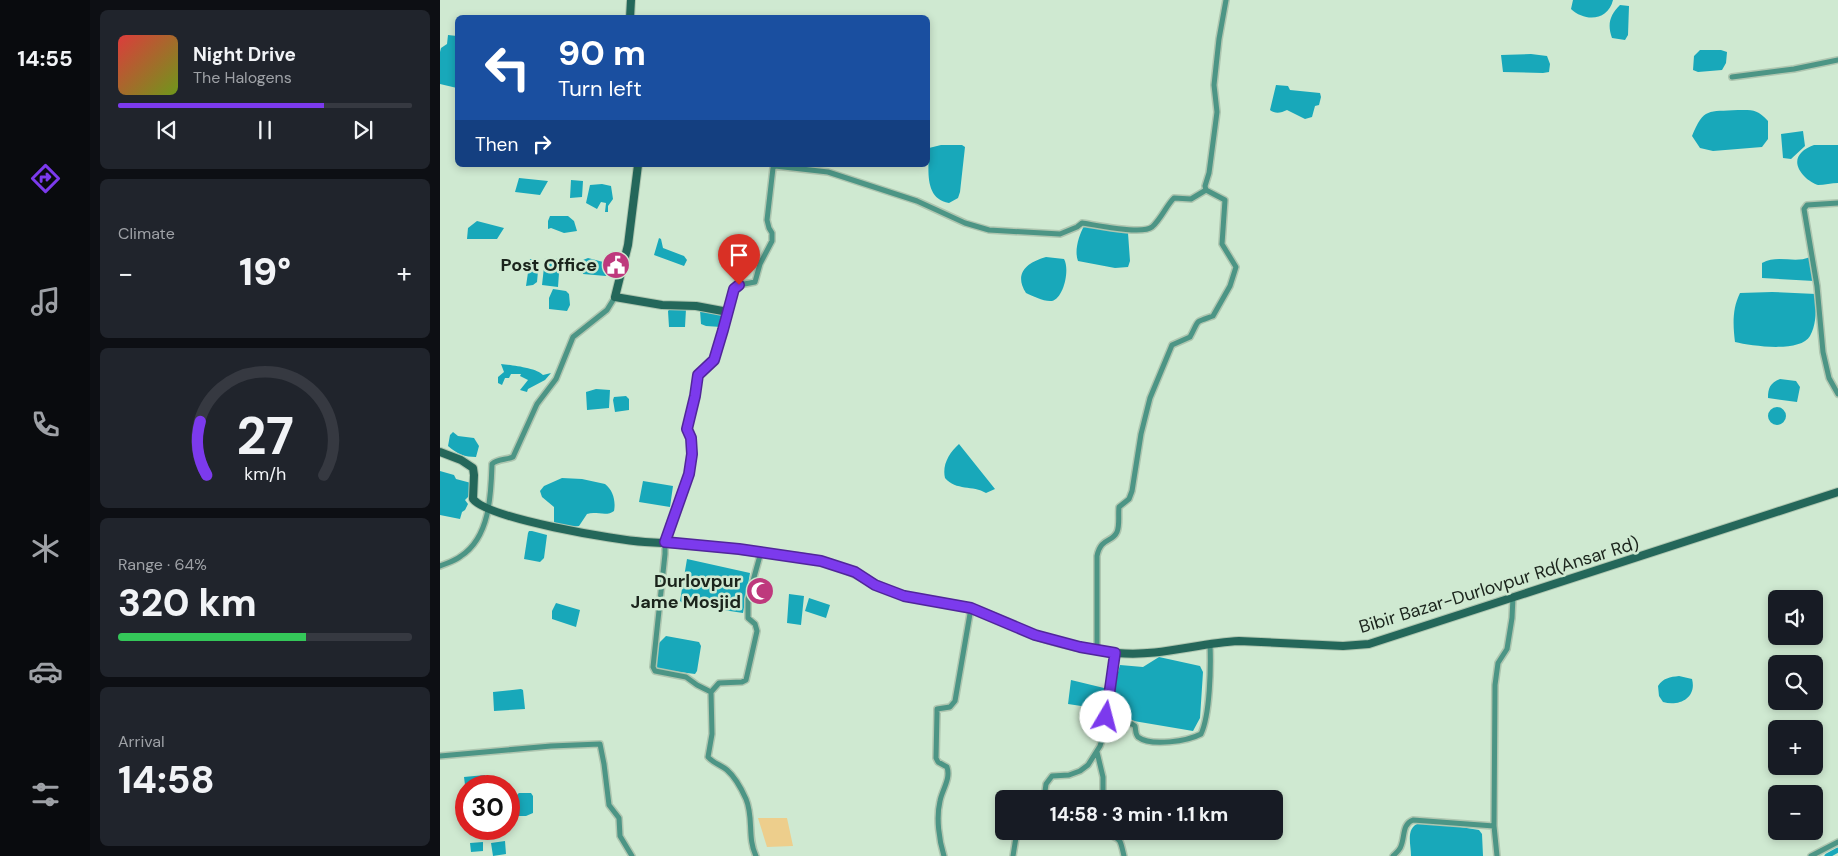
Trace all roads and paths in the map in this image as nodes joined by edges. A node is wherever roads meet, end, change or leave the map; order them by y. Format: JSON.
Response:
{"nodes":[{"id":1,"x":631,"y":0,"type":"edge"},
{"id":2,"x":1226,"y":0,"type":"edge"},
{"id":3,"x":630,"y":15,"type":"edge"},
{"id":4,"x":1838,"y":60,"type":"edge"},
{"id":5,"x":1732,"y":77,"type":"dead end"},
{"id":6,"x":638,"y":167,"type":"edge"},
{"id":7,"x":774,"y":167,"type":"edge"},
{"id":8,"x":784,"y":167,"type":"edge"},
{"id":9,"x":1206,"y":190,"type":"junction"},
{"id":10,"x":1838,"y":203,"type":"edge"},
{"id":11,"x":615,"y":297,"type":"junction"},
{"id":12,"x":728,"y":312,"type":"junction"},
{"id":13,"x":1838,"y":394,"type":"edge"},
{"id":14,"x":440,"y":452,"type":"edge"},
{"id":15,"x":1838,"y":492,"type":"edge"},
{"id":16,"x":488,"y":509,"type":"junction"},
{"id":17,"x":665,"y":542,"type":"junction"},
{"id":18,"x":761,"y":552,"type":"junction"},
{"id":19,"x":440,"y":566,"type":"edge"},
{"id":20,"x":1513,"y":597,"type":"junction"},
{"id":21,"x":971,"y":608,"type":"junction"},
{"id":22,"x":1210,"y":645,"type":"junction"},
{"id":23,"x":1097,"y":650,"type":"junction"},
{"id":24,"x":1115,"y":653,"type":"junction"},
{"id":25,"x":711,"y":692,"type":"junction"},
{"id":26,"x":1106,"y":717,"type":"junction"},
{"id":27,"x":1097,"y":752,"type":"junction"},
{"id":28,"x":440,"y":756,"type":"edge"},
{"id":29,"x":1045,"y":790,"type":"edge"},
{"id":30,"x":1102,"y":790,"type":"edge"},
{"id":31,"x":1494,"y":826,"type":"junction"},
{"id":32,"x":1016,"y":840,"type":"edge"},
{"id":33,"x":1120,"y":840,"type":"edge"},
{"id":34,"x":1838,"y":842,"type":"edge"},
{"id":35,"x":632,"y":856,"type":"edge"},
{"id":36,"x":756,"y":856,"type":"edge"},
{"id":37,"x":944,"y":856,"type":"edge"},
{"id":38,"x":1013,"y":856,"type":"edge"},
{"id":39,"x":1124,"y":856,"type":"edge"},
{"id":40,"x":1393,"y":856,"type":"edge"},
{"id":41,"x":1497,"y":856,"type":"edge"},
{"id":42,"x":1811,"y":856,"type":"edge"}],
"edges":[{"from":1,"to":3,"type":"street"},
{"from":2,"to":9,"type":"street"},
{"from":4,"to":5,"type":"street"},
{"from":6,"to":11,"type":"street"},
{"from":7,"to":12,"type":"street"},
{"from":8,"to":9,"type":"street"},
{"from":9,"to":23,"type":"street"},
{"from":10,"to":13,"type":"street"},
{"from":11,"to":12,"type":"street"},
{"from":11,"to":16,"type":"street"},
{"from":12,"to":17,"type":"street"},
{"from":14,"to":16,"type":"street"},
{"from":15,"to":20,"type":"street","name":"Bibir Bazar-Durlovpur Rd(Ansar Rd)"},
{"from":16,"to":17,"type":"street","name":"Bibir Bazar-Durlovpur Rd(Ansar Rd)"},
{"from":16,"to":19,"type":"street"},
{"from":17,"to":18,"type":"street","name":"Bibir Bazar-Durlovpur Rd(Ansar Rd)"},
{"from":17,"to":25,"type":"street"},
{"from":18,"to":21,"type":"street","name":"Bibir Bazar-Durlovpur Rd(Ansar Rd)"},
{"from":18,"to":25,"type":"street"},
{"from":20,"to":22,"type":"street","name":"Bibir Bazar-Durlovpur Rd(Ansar Rd)"},
{"from":20,"to":31,"type":"street"},
{"from":21,"to":23,"type":"street","name":"Bibir Bazar-Durlovpur Rd(Ansar Rd)"},
{"from":21,"to":37,"type":"street"},
{"from":22,"to":24,"type":"street","name":"Bibir Bazar-Durlovpur Rd(Ansar Rd)"},
{"from":22,"to":26,"type":"street"},
{"from":23,"to":24,"type":"street","name":"Bibir Bazar-Durlovpur Rd(Ansar Rd)"},
{"from":24,"to":26,"type":"street"},
{"from":25,"to":36,"type":"street"},
{"from":26,"to":27,"type":"street"},
{"from":27,"to":29,"type":"street"},
{"from":27,"to":30,"type":"street"},
{"from":28,"to":35,"type":"street"},
{"from":31,"to":40,"type":"street"},
{"from":31,"to":41,"type":"street"},
{"from":32,"to":38,"type":"street"},
{"from":33,"to":39,"type":"street"},
{"from":34,"to":42,"type":"street"}]}
